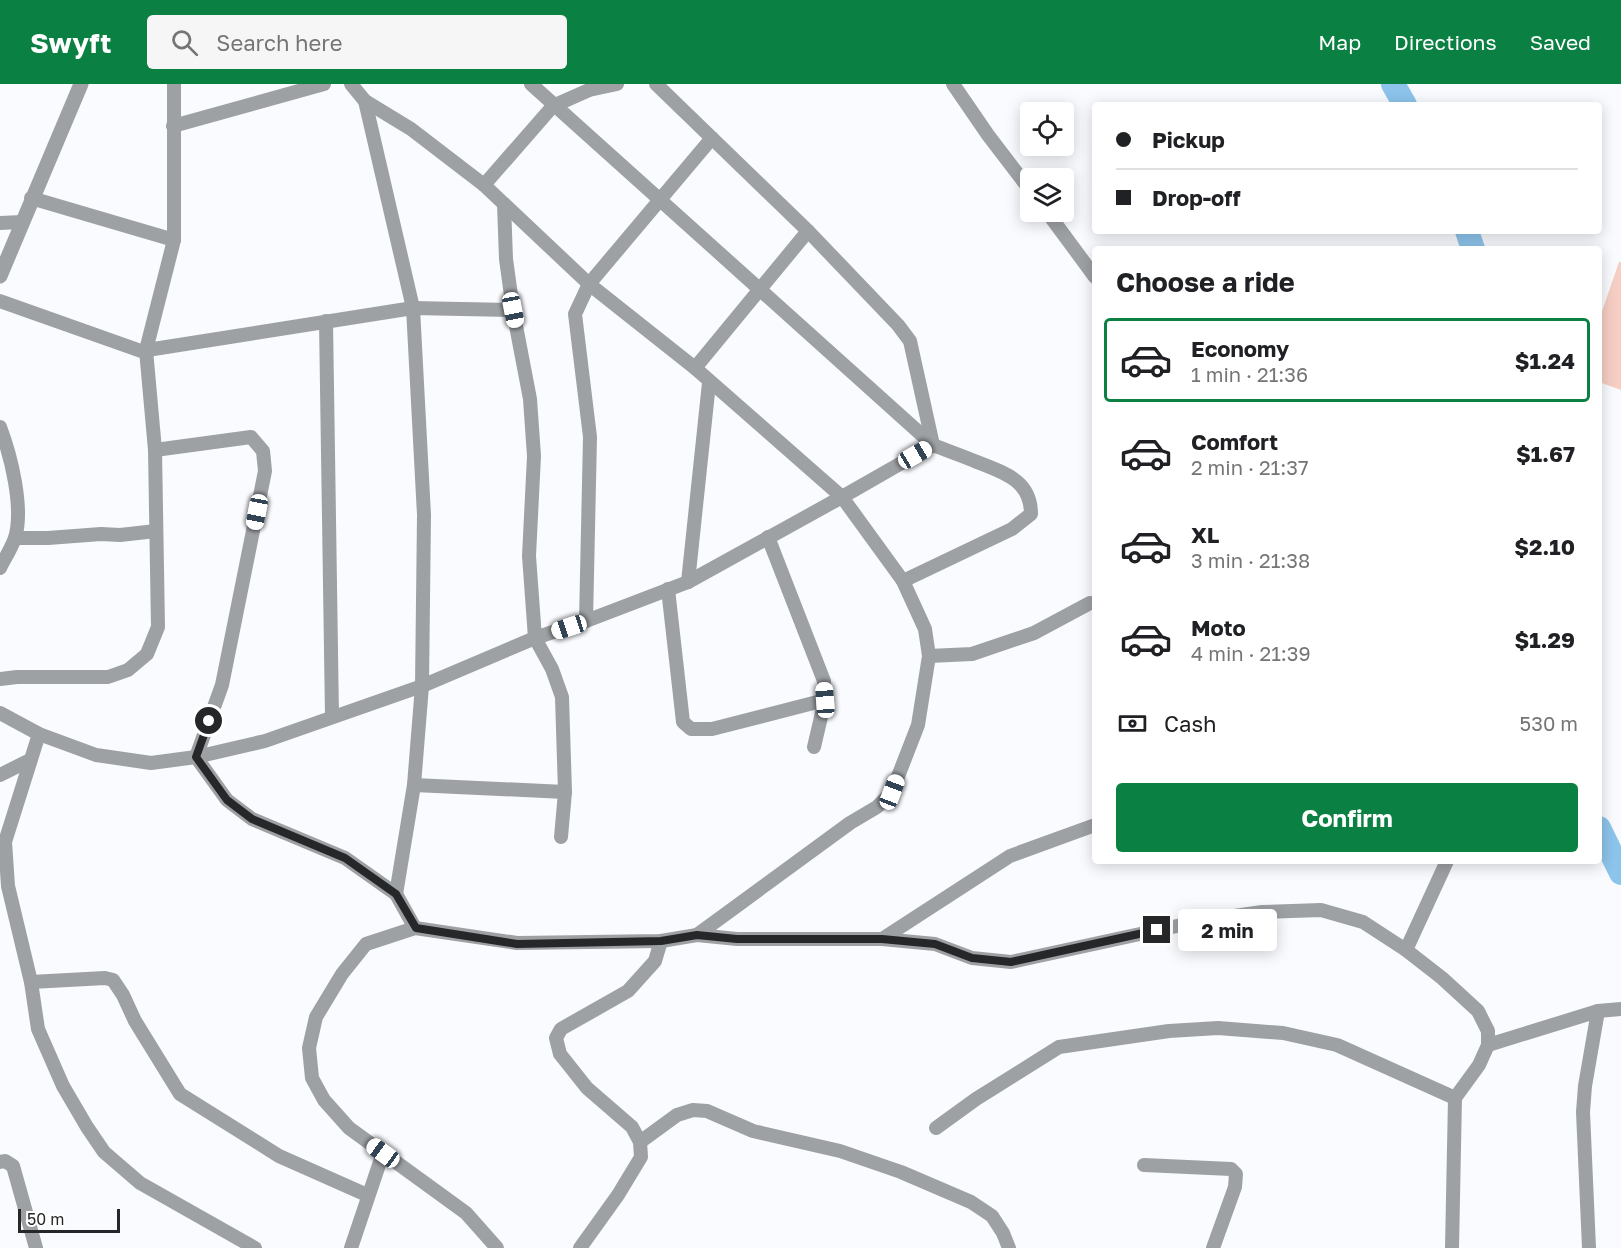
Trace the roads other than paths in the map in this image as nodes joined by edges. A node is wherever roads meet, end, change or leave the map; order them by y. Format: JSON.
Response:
{"nodes":[{"id":1,"x":81,"y":84,"type":"edge"},
{"id":2,"x":174,"y":84,"type":"edge"},
{"id":3,"x":324,"y":84,"type":"edge"},
{"id":4,"x":351,"y":84,"type":"edge"},
{"id":5,"x":531,"y":84,"type":"edge"},
{"id":6,"x":617,"y":84,"type":"edge"},
{"id":7,"x":656,"y":84,"type":"edge"},
{"id":8,"x":953,"y":84,"type":"edge"},
{"id":9,"x":365,"y":101,"type":"junction"},
{"id":10,"x":553,"y":105,"type":"junction"},
{"id":11,"x":173,"y":126,"type":"junction"},
{"id":12,"x":712,"y":138,"type":"junction"},
{"id":13,"x":1020,"y":177,"type":"edge"},
{"id":14,"x":484,"y":186,"type":"junction"},
{"id":15,"x":32,"y":198,"type":"junction"},
{"id":16,"x":659,"y":200,"type":"junction"},
{"id":17,"x":504,"y":204,"type":"junction"},
{"id":18,"x":22,"y":222,"type":"junction"},
{"id":19,"x":1054,"y":222,"type":"edge"},
{"id":20,"x":0,"y":223,"type":"edge"},
{"id":21,"x":808,"y":231,"type":"junction"},
{"id":22,"x":174,"y":240,"type":"junction"},
{"id":23,"x":1092,"y":273,"type":"edge"},
{"id":24,"x":0,"y":276,"type":"edge"},
{"id":25,"x":589,"y":284,"type":"junction"},
{"id":26,"x":760,"y":290,"type":"junction"},
{"id":27,"x":0,"y":301,"type":"edge"},
{"id":28,"x":413,"y":308,"type":"junction"},
{"id":29,"x":513,"y":310,"type":"junction"},
{"id":30,"x":326,"y":321,"type":"junction"},
{"id":31,"x":146,"y":350,"type":"junction"},
{"id":32,"x":695,"y":368,"type":"junction"},
{"id":33,"x":709,"y":383,"type":"junction"},
{"id":34,"x":0,"y":427,"type":"edge"},
{"id":35,"x":933,"y":445,"type":"junction"},
{"id":36,"x":155,"y":450,"type":"junction"},
{"id":37,"x":842,"y":497,"type":"junction"},
{"id":38,"x":156,"y":531,"type":"junction"},
{"id":39,"x":768,"y":537,"type":"junction"},
{"id":40,"x":15,"y":538,"type":"junction"},
{"id":41,"x":0,"y":568,"type":"edge"},
{"id":42,"x":903,"y":581,"type":"junction"},
{"id":43,"x":688,"y":582,"type":"junction"},
{"id":44,"x":668,"y":589,"type":"junction"},
{"id":45,"x":1090,"y":603,"type":"dead end"},
{"id":46,"x":586,"y":621,"type":"junction"},
{"id":47,"x":535,"y":638,"type":"junction"},
{"id":48,"x":929,"y":656,"type":"junction"},
{"id":49,"x":0,"y":679,"type":"edge"},
{"id":50,"x":422,"y":686,"type":"junction"},
{"id":51,"x":825,"y":700,"type":"junction"},
{"id":52,"x":0,"y":713,"type":"edge"},
{"id":53,"x":333,"y":716,"type":"junction"},
{"id":54,"x":39,"y":734,"type":"junction"},
{"id":55,"x":814,"y":747,"type":"dead end"},
{"id":56,"x":196,"y":757,"type":"junction"},
{"id":57,"x":30,"y":760,"type":"junction"},
{"id":58,"x":0,"y":775,"type":"edge"},
{"id":59,"x":414,"y":784,"type":"junction"},
{"id":60,"x":565,"y":792,"type":"junction"},
{"id":61,"x":1092,"y":826,"type":"edge"},
{"id":62,"x":561,"y":837,"type":"dead end"},
{"id":63,"x":1446,"y":864,"type":"edge"},
{"id":64,"x":396,"y":894,"type":"junction"},
{"id":65,"x":416,"y":928,"type":"junction"},
{"id":66,"x":697,"y":935,"type":"junction"},
{"id":67,"x":882,"y":939,"type":"junction"},
{"id":68,"x":661,"y":941,"type":"junction"},
{"id":69,"x":1406,"y":950,"type":"junction"},
{"id":70,"x":31,"y":982,"type":"junction"},
{"id":71,"x":1621,"y":1010,"type":"edge"},
{"id":72,"x":1598,"y":1011,"type":"junction"},
{"id":73,"x":1488,"y":1045,"type":"junction"},
{"id":74,"x":1455,"y":1098,"type":"junction"},
{"id":75,"x":936,"y":1128,"type":"dead end"},
{"id":76,"x":640,"y":1142,"type":"junction"},
{"id":77,"x":383,"y":1153,"type":"junction"},
{"id":78,"x":0,"y":1162,"type":"edge"},
{"id":79,"x":1144,"y":1166,"type":"dead end"},
{"id":80,"x":368,"y":1195,"type":"junction"},
{"id":81,"x":36,"y":1248,"type":"edge"},
{"id":82,"x":255,"y":1248,"type":"edge"},
{"id":83,"x":351,"y":1248,"type":"edge"},
{"id":84,"x":497,"y":1248,"type":"edge"},
{"id":85,"x":580,"y":1248,"type":"edge"},
{"id":86,"x":1009,"y":1248,"type":"edge"},
{"id":87,"x":1214,"y":1248,"type":"edge"},
{"id":88,"x":1452,"y":1248,"type":"edge"},
{"id":89,"x":1589,"y":1248,"type":"edge"}],
"edges":[{"from":1,"to":15,"type":"street"},
{"from":2,"to":11,"type":"street"},
{"from":3,"to":11,"type":"street"},
{"from":4,"to":9,"type":"street"},
{"from":5,"to":10,"type":"street"},
{"from":6,"to":10,"type":"street"},
{"from":7,"to":12,"type":"street"},
{"from":8,"to":13,"type":"street"},
{"from":9,"to":14,"type":"street"},
{"from":9,"to":28,"type":"street"},
{"from":10,"to":14,"type":"street"},
{"from":10,"to":16,"type":"street"},
{"from":11,"to":22,"type":"street"},
{"from":12,"to":16,"type":"street"},
{"from":12,"to":21,"type":"street"},
{"from":14,"to":17,"type":"street"},
{"from":15,"to":18,"type":"street"},
{"from":15,"to":22,"type":"street"},
{"from":16,"to":25,"type":"street"},
{"from":16,"to":26,"type":"street"},
{"from":17,"to":25,"type":"street"},
{"from":17,"to":29,"type":"street"},
{"from":18,"to":20,"type":"street"},
{"from":18,"to":24,"type":"street"},
{"from":19,"to":23,"type":"street"},
{"from":21,"to":26,"type":"street"},
{"from":21,"to":35,"type":"street"},
{"from":22,"to":31,"type":"street"},
{"from":25,"to":32,"type":"street"},
{"from":25,"to":46,"type":"street"},
{"from":26,"to":32,"type":"street"},
{"from":26,"to":35,"type":"street"},
{"from":27,"to":31,"type":"street"},
{"from":28,"to":29,"type":"street"},
{"from":28,"to":30,"type":"street"},
{"from":28,"to":50,"type":"street"},
{"from":29,"to":47,"type":"street"},
{"from":30,"to":31,"type":"street"},
{"from":30,"to":53,"type":"street"},
{"from":31,"to":36,"type":"street"},
{"from":32,"to":33,"type":"street"},
{"from":33,"to":37,"type":"street"},
{"from":33,"to":43,"type":"street"},
{"from":34,"to":40,"type":"street"},
{"from":35,"to":37,"type":"street"},
{"from":35,"to":42,"type":"street"},
{"from":36,"to":38,"type":"street"},
{"from":36,"to":56,"type":"street"},
{"from":37,"to":39,"type":"street"},
{"from":37,"to":42,"type":"street"},
{"from":38,"to":40,"type":"street"},
{"from":38,"to":49,"type":"street"},
{"from":39,"to":43,"type":"street"},
{"from":39,"to":51,"type":"street"},
{"from":40,"to":41,"type":"street"},
{"from":42,"to":48,"type":"street"},
{"from":43,"to":44,"type":"street"},
{"from":44,"to":46,"type":"street"},
{"from":44,"to":51,"type":"street"},
{"from":45,"to":48,"type":"street"},
{"from":46,"to":47,"type":"street"},
{"from":47,"to":50,"type":"street"},
{"from":47,"to":60,"type":"street"},
{"from":48,"to":66,"type":"street"},
{"from":50,"to":53,"type":"street"},
{"from":50,"to":59,"type":"street"},
{"from":51,"to":55,"type":"street"},
{"from":52,"to":54,"type":"street"},
{"from":53,"to":56,"type":"street"},
{"from":54,"to":56,"type":"street"},
{"from":54,"to":57,"type":"street"},
{"from":56,"to":64,"type":"street"},
{"from":57,"to":58,"type":"street"},
{"from":57,"to":70,"type":"street"},
{"from":59,"to":60,"type":"street"},
{"from":59,"to":64,"type":"street"},
{"from":60,"to":62,"type":"street"},
{"from":61,"to":67,"type":"street"},
{"from":63,"to":69,"type":"street"},
{"from":64,"to":65,"type":"street"},
{"from":65,"to":68,"type":"street"},
{"from":65,"to":77,"type":"street"},
{"from":66,"to":67,"type":"street"},
{"from":66,"to":68,"type":"street"},
{"from":67,"to":69,"type":"street"},
{"from":68,"to":76,"type":"street"},
{"from":69,"to":73,"type":"street"},
{"from":70,"to":80,"type":"street"},
{"from":70,"to":82,"type":"street"},
{"from":71,"to":72,"type":"street"},
{"from":72,"to":73,"type":"street"},
{"from":72,"to":89,"type":"street"},
{"from":73,"to":74,"type":"street"},
{"from":74,"to":75,"type":"street"},
{"from":74,"to":88,"type":"street"},
{"from":76,"to":85,"type":"street"},
{"from":76,"to":86,"type":"street"},
{"from":77,"to":80,"type":"street"},
{"from":77,"to":84,"type":"street"},
{"from":78,"to":81,"type":"street"},
{"from":79,"to":87,"type":"street"},
{"from":80,"to":83,"type":"street"}]}
